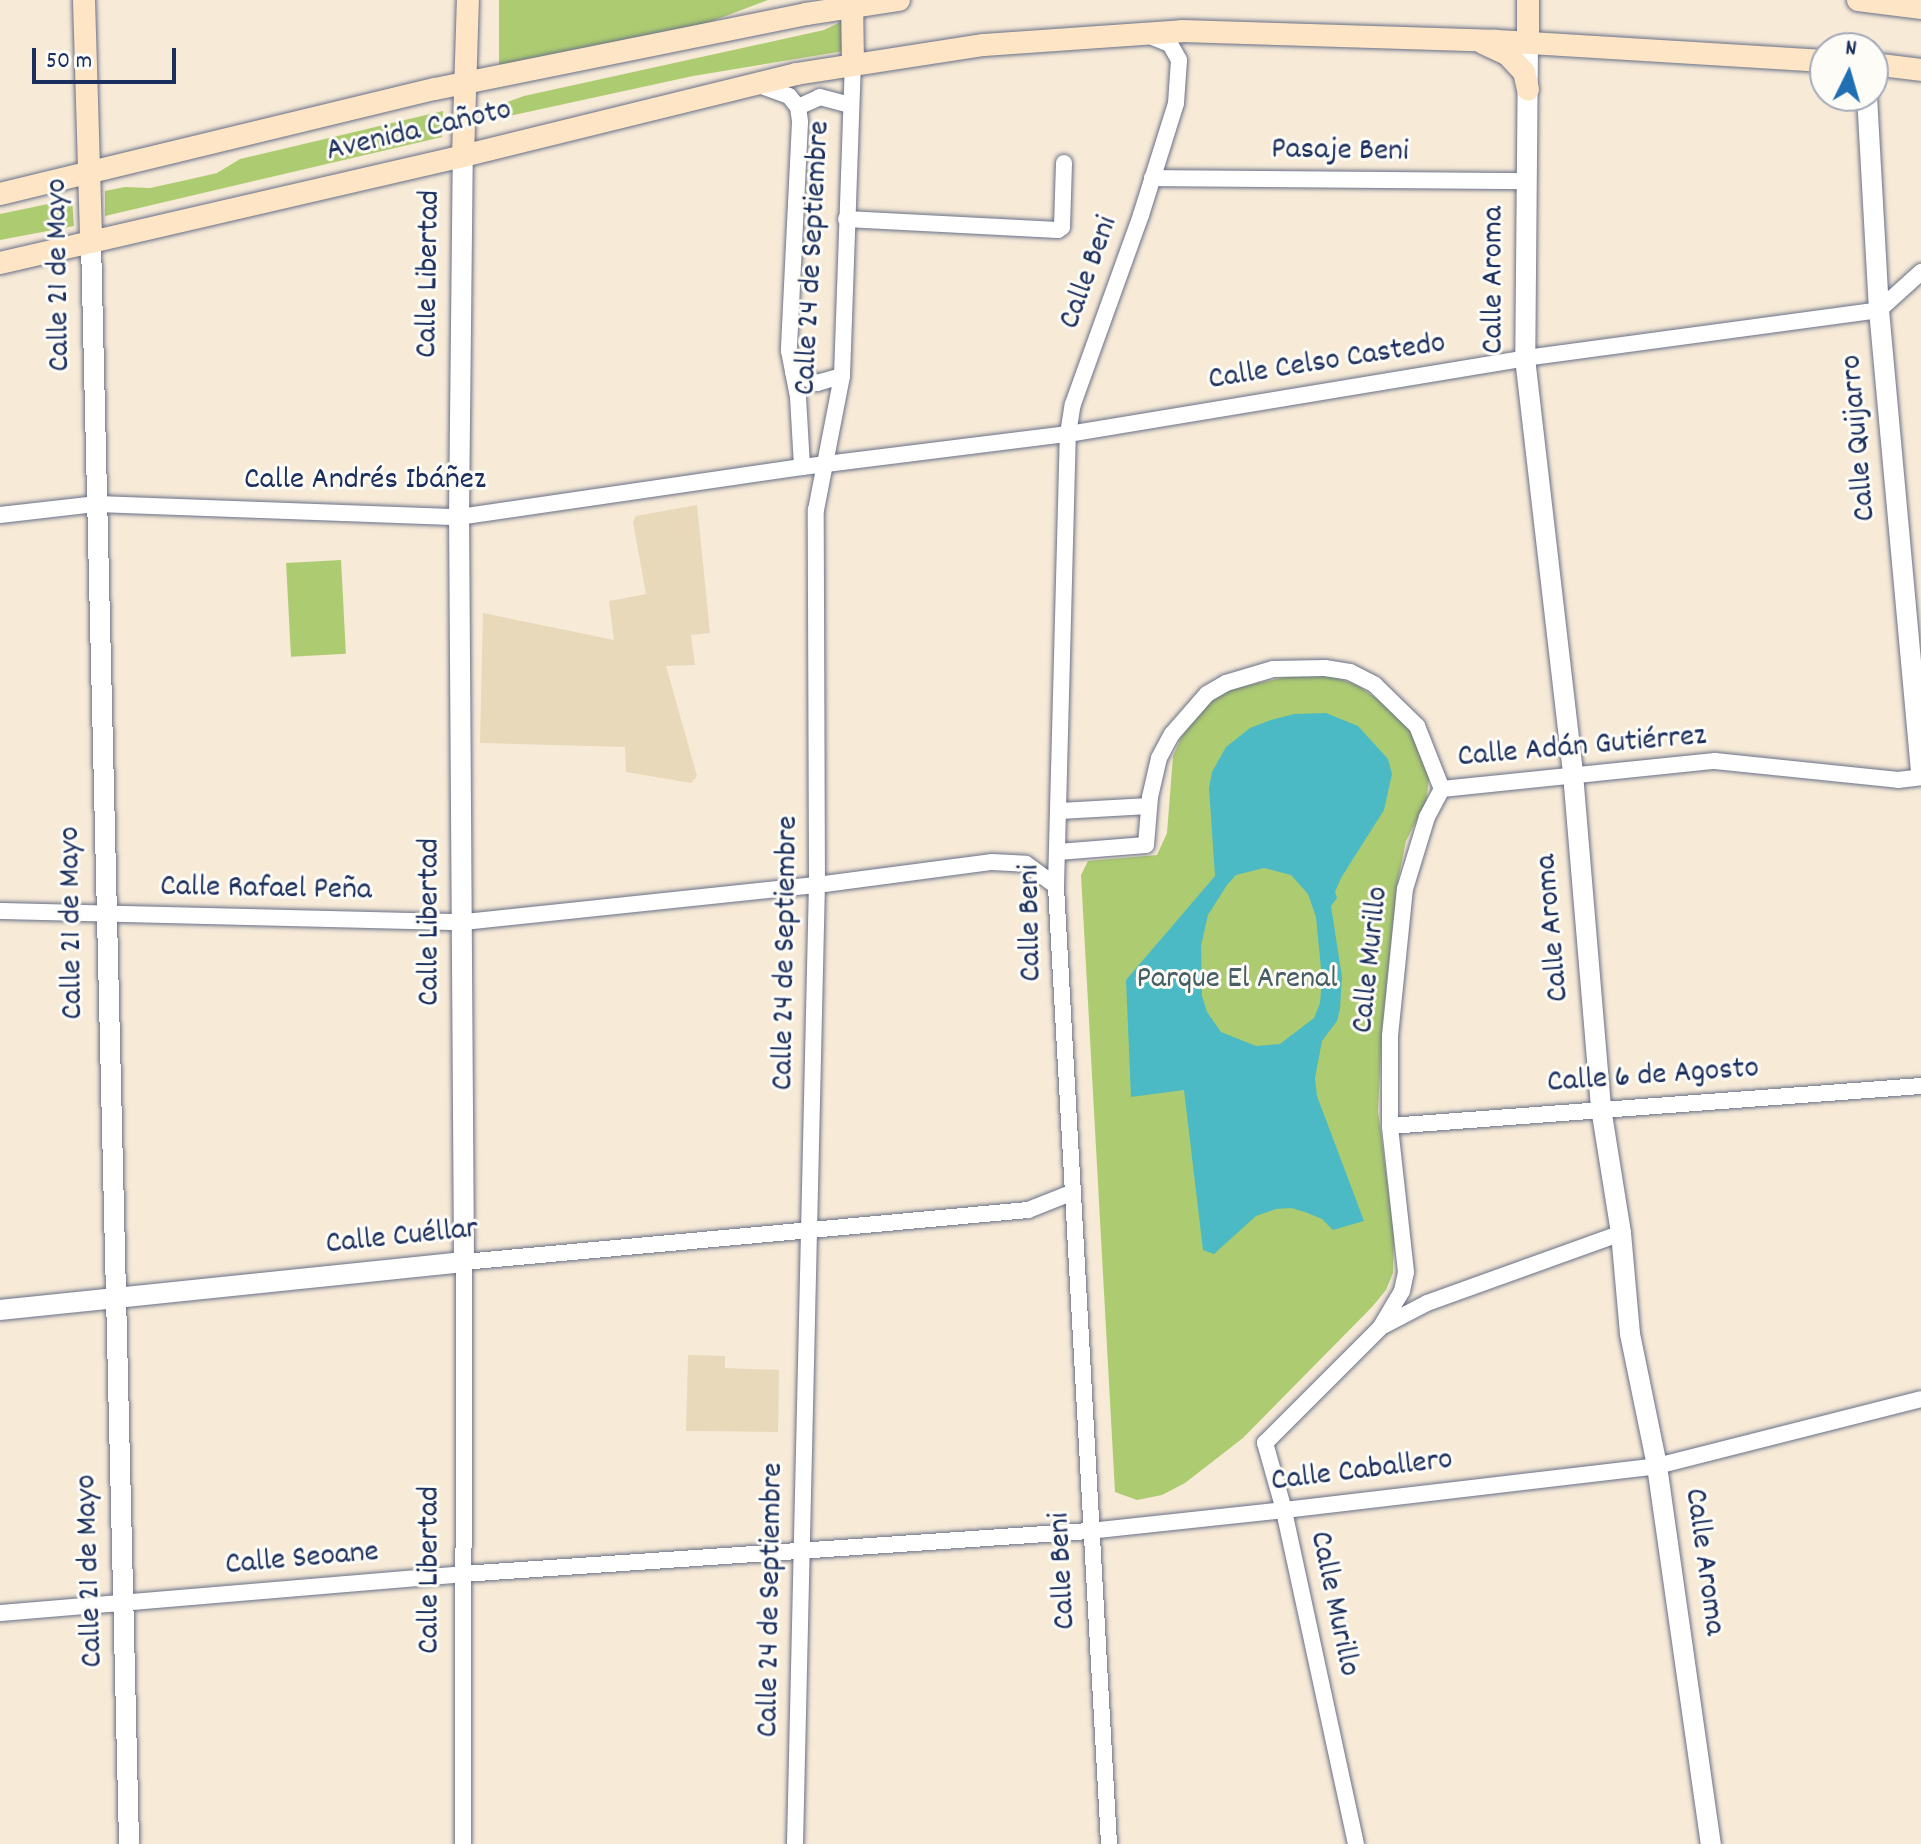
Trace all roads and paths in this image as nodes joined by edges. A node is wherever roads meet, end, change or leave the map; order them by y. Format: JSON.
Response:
{"nodes":[{"id":1,"x":84,"y":0,"type":"edge"},
{"id":2,"x":468,"y":0,"type":"edge"},
{"id":3,"x":899,"y":0,"type":"edge"},
{"id":4,"x":1528,"y":0,"type":"edge"},
{"id":5,"x":1858,"y":0,"type":"edge"},
{"id":6,"x":1865,"y":0,"type":"edge"},
{"id":7,"x":852,"y":3,"type":"edge"},
{"id":8,"x":806,"y":7,"type":"edge"},
{"id":9,"x":1921,"y":8,"type":"edge"},
{"id":10,"x":1148,"y":35,"type":"junction"},
{"id":11,"x":1479,"y":41,"type":"junction"},
{"id":12,"x":1528,"y":43,"type":"junction"},
{"id":13,"x":1809,"y":60,"type":"edge"},
{"id":14,"x":853,"y":65,"type":"junction"},
{"id":15,"x":1889,"y":66,"type":"edge"},
{"id":16,"x":1921,"y":70,"type":"edge"},
{"id":17,"x":464,"y":84,"type":"junction"},
{"id":18,"x":753,"y":84,"type":"junction"},
{"id":19,"x":1528,"y":90,"type":"junction"},
{"id":20,"x":849,"y":105,"type":"junction"},
{"id":21,"x":798,"y":107,"type":"junction"},
{"id":22,"x":1868,"y":112,"type":"edge"},
{"id":23,"x":463,"y":156,"type":"junction"},
{"id":24,"x":1064,"y":163,"type":"dead end"},
{"id":25,"x":89,"y":173,"type":"junction"},
{"id":26,"x":1152,"y":178,"type":"junction"},
{"id":27,"x":1527,"y":181,"type":"junction"},
{"id":28,"x":0,"y":194,"type":"edge"},
{"id":29,"x":846,"y":219,"type":"junction"},
{"id":30,"x":91,"y":242,"type":"junction"},
{"id":31,"x":0,"y":263,"type":"edge"},
{"id":32,"x":1921,"y":272,"type":"edge"},
{"id":33,"x":1879,"y":310,"type":"junction"},
{"id":34,"x":1525,"y":358,"type":"junction"},
{"id":35,"x":793,"y":372,"type":"junction"},
{"id":36,"x":842,"y":376,"type":"junction"},
{"id":37,"x":1068,"y":434,"type":"junction"},
{"id":38,"x":823,"y":464,"type":"junction"},
{"id":39,"x":802,"y":467,"type":"junction"},
{"id":40,"x":97,"y":504,"type":"junction"},
{"id":41,"x":0,"y":515,"type":"edge"},
{"id":42,"x":459,"y":517,"type":"junction"},
{"id":43,"x":1573,"y":774,"type":"junction"},
{"id":44,"x":1921,"y":776,"type":"edge"},
{"id":45,"x":1442,"y":789,"type":"junction"},
{"id":46,"x":1149,"y":806,"type":"junction"},
{"id":47,"x":1060,"y":811,"type":"junction"},
{"id":48,"x":1058,"y":852,"type":"junction"},
{"id":49,"x":817,"y":885,"type":"junction"},
{"id":50,"x":1056,"y":886,"type":"junction"},
{"id":51,"x":0,"y":911,"type":"edge"},
{"id":52,"x":104,"y":914,"type":"junction"},
{"id":53,"x":464,"y":922,"type":"junction"},
{"id":54,"x":1921,"y":1086,"type":"edge"},
{"id":55,"x":1601,"y":1108,"type":"junction"},
{"id":56,"x":1390,"y":1126,"type":"junction"},
{"id":57,"x":1071,"y":1193,"type":"junction"},
{"id":58,"x":810,"y":1229,"type":"junction"},
{"id":59,"x":1621,"y":1233,"type":"junction"},
{"id":60,"x":464,"y":1262,"type":"junction"},
{"id":61,"x":114,"y":1296,"type":"junction"},
{"id":62,"x":0,"y":1310,"type":"edge"},
{"id":63,"x":1380,"y":1328,"type":"junction"},
{"id":64,"x":1921,"y":1399,"type":"edge"},
{"id":65,"x":1657,"y":1466,"type":"junction"},
{"id":66,"x":1284,"y":1510,"type":"junction"},
{"id":67,"x":1089,"y":1531,"type":"junction"},
{"id":68,"x":801,"y":1550,"type":"junction"},
{"id":69,"x":463,"y":1574,"type":"junction"},
{"id":70,"x":125,"y":1604,"type":"junction"},
{"id":71,"x":0,"y":1613,"type":"edge"},
{"id":72,"x":129,"y":1844,"type":"edge"},
{"id":73,"x":463,"y":1844,"type":"edge"},
{"id":74,"x":795,"y":1844,"type":"edge"},
{"id":75,"x":1109,"y":1844,"type":"edge"},
{"id":76,"x":1356,"y":1844,"type":"edge"},
{"id":77,"x":1711,"y":1844,"type":"edge"}],
"edges":[{"from":1,"to":25,"type":"main road","name":"Calle 21 de Mayo"},
{"from":2,"to":17,"type":"main road","name":"Calle Libertad"},
{"from":3,"to":7,"type":"main road","name":"Avenida Cañoto"},
{"from":4,"to":12,"type":"main road","name":"Calle Aroma"},
{"from":5,"to":6,"type":"main road"},
{"from":6,"to":9,"type":"main road"},
{"from":7,"to":8,"type":"main road","name":"Avenida Cañoto"},
{"from":7,"to":14,"type":"main road"},
{"from":8,"to":17,"type":"main road","name":"Avenida Cañoto"},
{"from":10,"to":11,"type":"main road","name":"Avenida Cañoto"},
{"from":10,"to":14,"type":"main road","name":"Avenida Cañoto"},
{"from":10,"to":26,"type":"street","name":"Calle Beni"},
{"from":11,"to":12,"type":"main road","name":"Avenida Cañoto"},
{"from":11,"to":19,"type":"main road"},
{"from":12,"to":13,"type":"main road","name":"Avenida Cañoto"},
{"from":12,"to":19,"type":"street","name":"Calle Aroma"},
{"from":14,"to":18,"type":"main road","name":"Avenida Cañoto"},
{"from":14,"to":20,"type":"street","name":"Calle 24 de Septiembre"},
{"from":15,"to":16,"type":"main road"},
{"from":17,"to":23,"type":"main road","name":"Calle Libertad"},
{"from":17,"to":25,"type":"main road","name":"Avenida Cañoto"},
{"from":18,"to":21,"type":"street","name":"Calle 24 de Septiembre"},
{"from":18,"to":23,"type":"main road","name":"Avenida Cañoto"},
{"from":19,"to":27,"type":"street","name":"Calle Aroma"},
{"from":20,"to":21,"type":"street"},
{"from":20,"to":29,"type":"street","name":"Calle 24 de Septiembre"},
{"from":21,"to":35,"type":"street","name":"Calle 24 de Septiembre"},
{"from":22,"to":33,"type":"street","name":"Calle Quijarro"},
{"from":23,"to":30,"type":"main road","name":"Avenida Cañoto"},
{"from":23,"to":42,"type":"street","name":"Calle Libertad"},
{"from":24,"to":29,"type":"street"},
{"from":25,"to":28,"type":"main road","name":"Avenida Cañoto"},
{"from":25,"to":30,"type":"main road","name":"Calle 21 de Mayo"},
{"from":26,"to":27,"type":"street","name":"Pasaje Beni"},
{"from":26,"to":37,"type":"street","name":"Calle Beni"},
{"from":27,"to":34,"type":"street","name":"Calle Aroma"},
{"from":29,"to":36,"type":"street","name":"Calle 24 de Septiembre"},
{"from":30,"to":31,"type":"main road","name":"Avenida Cañoto"},
{"from":30,"to":40,"type":"street","name":"Calle 21 de Mayo"},
{"from":32,"to":33,"type":"street"},
{"from":33,"to":34,"type":"street","name":"Calle Celso Castedo"},
{"from":33,"to":44,"type":"street","name":"Calle Quijarro"},
{"from":34,"to":37,"type":"street","name":"Calle Celso Castedo"},
{"from":34,"to":43,"type":"street","name":"Calle Aroma"},
{"from":35,"to":36,"type":"street"},
{"from":35,"to":39,"type":"street","name":"Calle 24 de Septiembre"},
{"from":36,"to":38,"type":"street","name":"Calle 24 de Septiembre"},
{"from":37,"to":38,"type":"street","name":"Calle Celso Castedo"},
{"from":37,"to":47,"type":"street","name":"Calle Beni"},
{"from":38,"to":39,"type":"street","name":"Calle Andrés Ibáñez"},
{"from":38,"to":49,"type":"street","name":"Calle 24 de Septiembre"},
{"from":39,"to":42,"type":"street","name":"Calle Andrés Ibáñez"},
{"from":40,"to":41,"type":"street","name":"Calle Andrés Ibáñez"},
{"from":40,"to":42,"type":"street","name":"Calle Andrés Ibáñez"},
{"from":40,"to":52,"type":"street","name":"Calle 21 de Mayo"},
{"from":42,"to":53,"type":"street","name":"Calle Libertad"},
{"from":43,"to":44,"type":"street","name":"Calle Adán Gutiérrez"},
{"from":43,"to":45,"type":"street","name":"Calle Adán Gutiérrez"},
{"from":43,"to":55,"type":"street","name":"Calle Aroma"},
{"from":45,"to":46,"type":"street","name":"Calle Adán Gutiérrez"},
{"from":45,"to":56,"type":"street","name":"Calle Murillo"},
{"from":46,"to":47,"type":"street"},
{"from":46,"to":48,"type":"street","name":"Calle Adán Gutiérrez"},
{"from":47,"to":48,"type":"street","name":"Calle Beni"},
{"from":48,"to":50,"type":"street","name":"Calle Beni"},
{"from":49,"to":50,"type":"street"},
{"from":49,"to":53,"type":"street","name":"Calle Rafael Peña"},
{"from":49,"to":58,"type":"street","name":"Calle 24 de Septiembre"},
{"from":50,"to":57,"type":"street","name":"Calle Beni"},
{"from":51,"to":52,"type":"street","name":"Calle Rafael Peña"},
{"from":52,"to":53,"type":"street","name":"Calle Rafael Peña"},
{"from":52,"to":61,"type":"street","name":"Calle 21 de Mayo"},
{"from":53,"to":60,"type":"street","name":"Calle Libertad"},
{"from":54,"to":55,"type":"street","name":"Calle 6 de Agosto"},
{"from":55,"to":56,"type":"street","name":"Calle 6 de Agosto"},
{"from":55,"to":59,"type":"street","name":"Calle Aroma"},
{"from":56,"to":63,"type":"street","name":"Calle Murillo"},
{"from":57,"to":58,"type":"street"},
{"from":57,"to":67,"type":"street","name":"Calle Beni"},
{"from":58,"to":60,"type":"street","name":"Calle Cuéllar"},
{"from":58,"to":68,"type":"street","name":"Calle 24 de Septiembre"},
{"from":59,"to":63,"type":"street","name":"Calle Murillo"},
{"from":59,"to":65,"type":"street","name":"Calle Aroma"},
{"from":60,"to":61,"type":"street","name":"Calle Cuéllar"},
{"from":60,"to":69,"type":"street","name":"Calle Libertad"},
{"from":61,"to":62,"type":"street","name":"Calle Cuéllar"},
{"from":61,"to":70,"type":"street","name":"Calle 21 de Mayo"},
{"from":63,"to":66,"type":"street","name":"Calle Murillo"},
{"from":64,"to":65,"type":"street","name":"Calle Caballero"},
{"from":65,"to":66,"type":"street","name":"Calle Caballero"},
{"from":65,"to":77,"type":"street","name":"Calle Aroma"},
{"from":66,"to":67,"type":"street","name":"Calle Caballero"},
{"from":66,"to":76,"type":"street","name":"Calle Murillo"},
{"from":67,"to":68,"type":"street","name":"Calle Caballero"},
{"from":67,"to":75,"type":"street","name":"Calle Beni"},
{"from":68,"to":69,"type":"street","name":"Calle Seoane"},
{"from":68,"to":74,"type":"street","name":"Calle 24 de Septiembre"},
{"from":69,"to":70,"type":"street","name":"Calle Seoane"},
{"from":69,"to":73,"type":"street","name":"Calle Libertad"},
{"from":70,"to":71,"type":"street","name":"Calle Seoane"},
{"from":70,"to":72,"type":"street","name":"Calle 21 de Mayo"}]}
